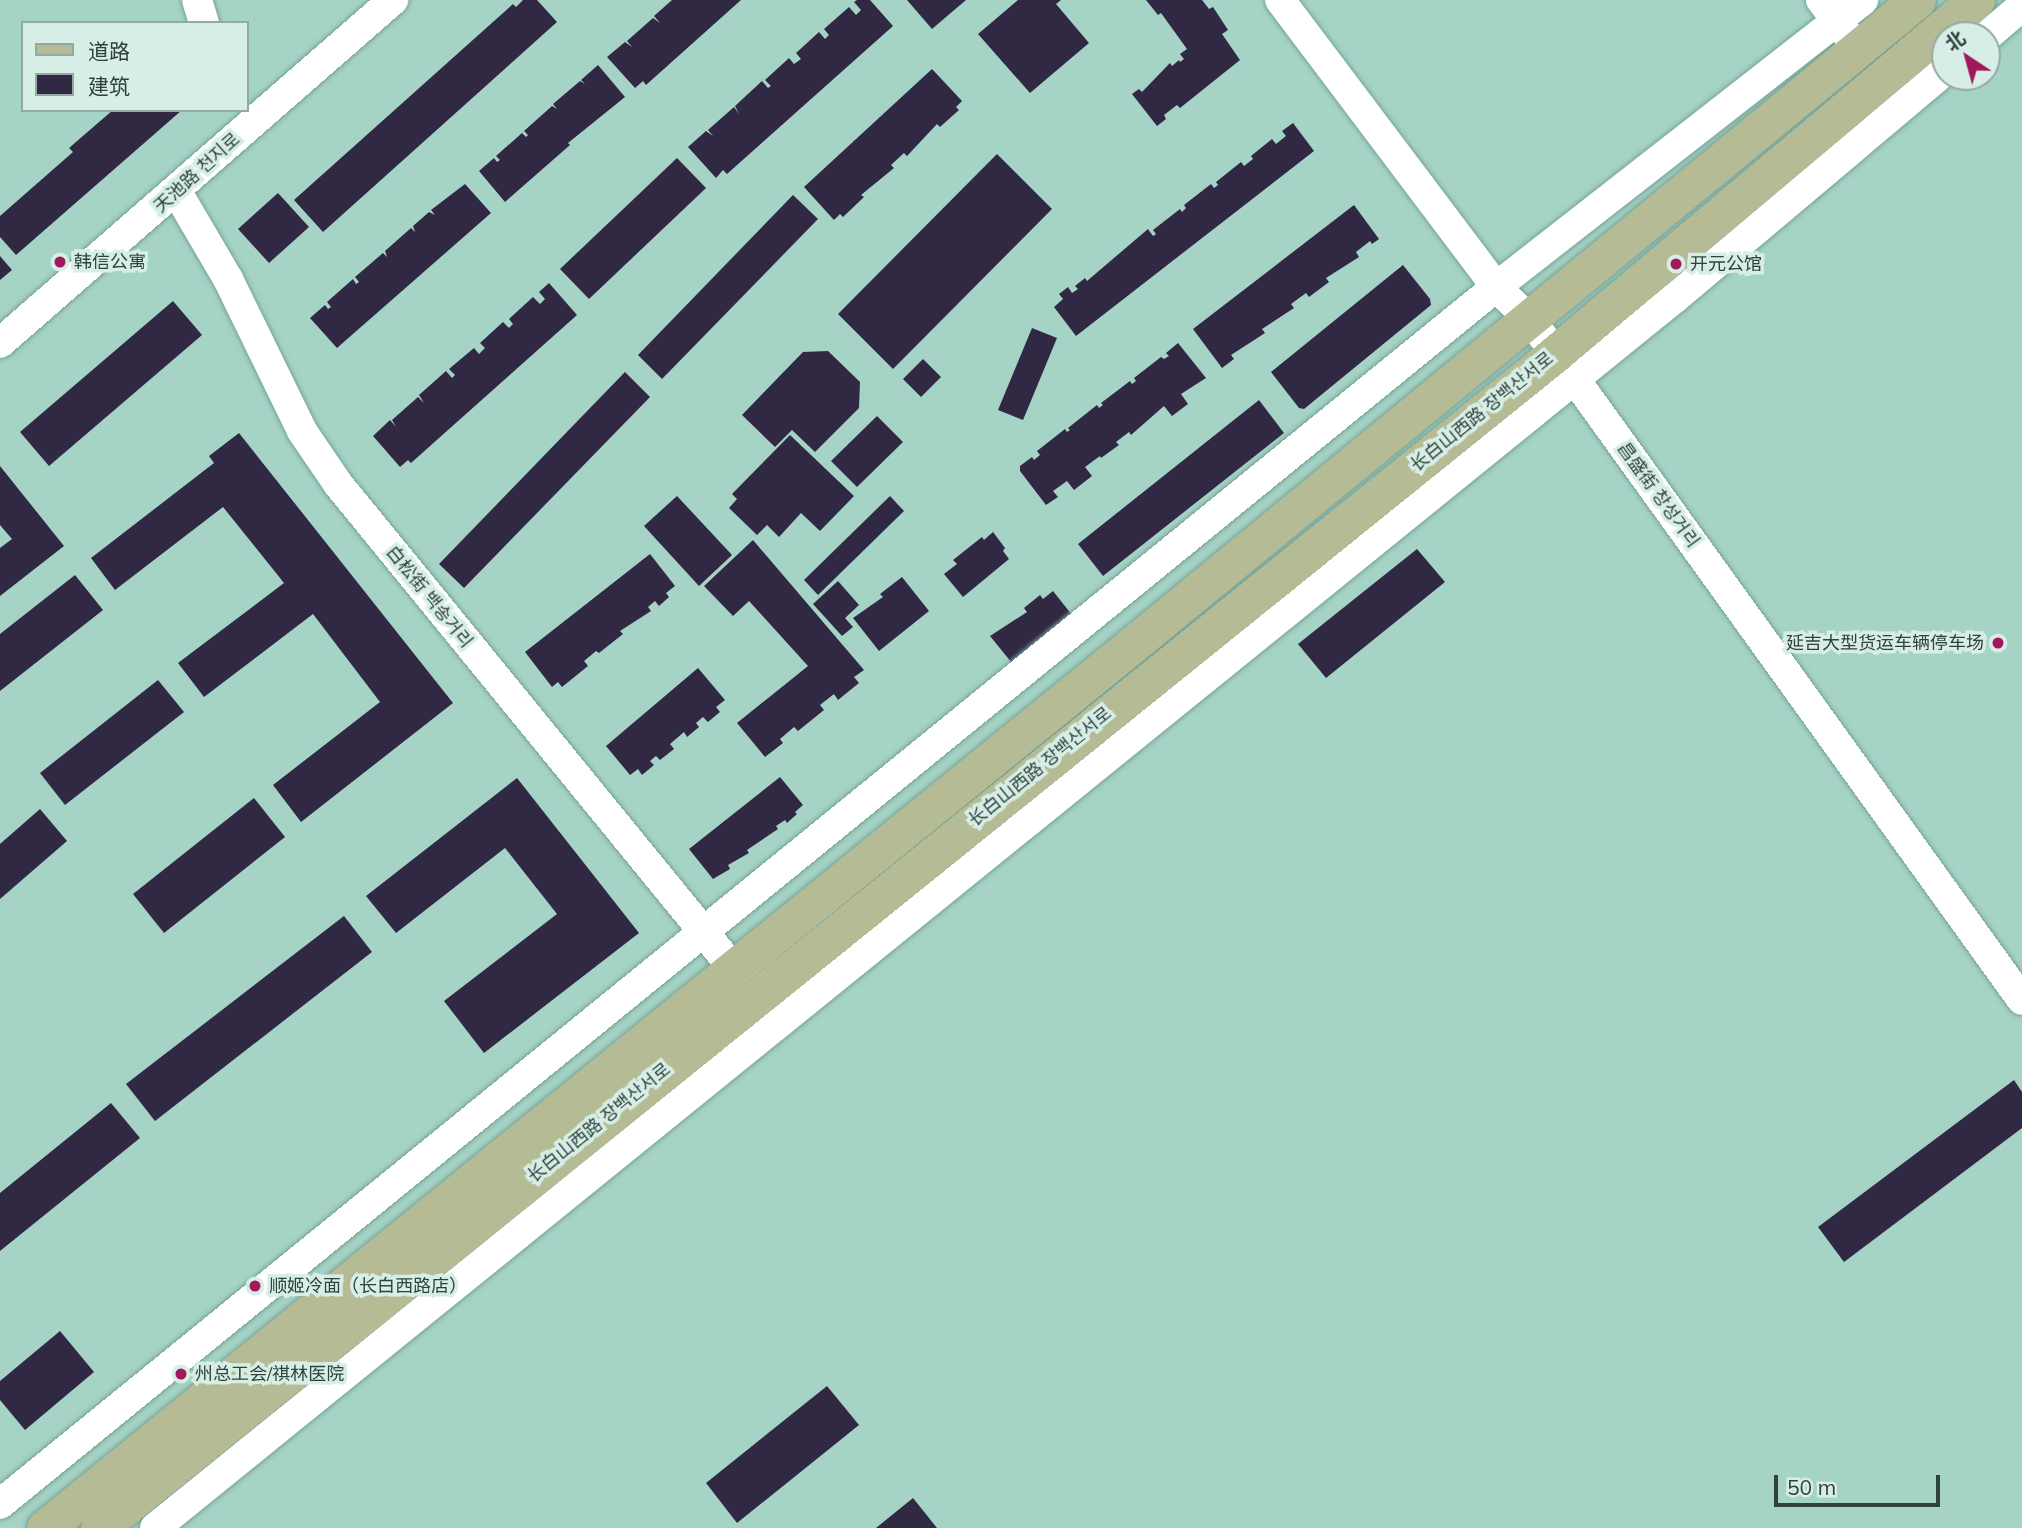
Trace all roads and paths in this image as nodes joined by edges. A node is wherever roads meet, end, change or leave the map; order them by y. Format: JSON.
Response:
{"nodes":[{"id":1,"x":197,"y":0,"type":"edge"},
{"id":2,"x":393,"y":0,"type":"edge"},
{"id":3,"x":1280,"y":0,"type":"edge"},
{"id":4,"x":1863,"y":0,"type":"edge"},
{"id":5,"x":1917,"y":0,"type":"edge"},
{"id":6,"x":1976,"y":0,"type":"edge"},
{"id":7,"x":2022,"y":6,"type":"edge"},
{"id":8,"x":203,"y":21,"type":"edge"},
{"id":9,"x":1839,"y":24,"type":"edge"},
{"id":10,"x":2001,"y":24,"type":"edge"},
{"id":11,"x":1931,"y":82,"type":"edge"},
{"id":12,"x":237,"y":122,"type":"edge"},
{"id":13,"x":177,"y":192,"type":"junction"},
{"id":14,"x":1496,"y":287,"type":"junction"},
{"id":15,"x":1528,"y":318,"type":"junction"},
{"id":16,"x":0,"y":343,"type":"edge"},
{"id":17,"x":1565,"y":366,"type":"junction"},
{"id":18,"x":702,"y":931,"type":"junction"},
{"id":19,"x":733,"y":968,"type":"junction"},
{"id":20,"x":2022,"y":1000,"type":"edge"},
{"id":21,"x":0,"y":1504,"type":"edge"},
{"id":22,"x":45,"y":1528,"type":"edge"},
{"id":23,"x":99,"y":1528,"type":"edge"},
{"id":24,"x":155,"y":1528,"type":"edge"}],
"edges":[{"from":1,"to":8,"type":"street"},
{"from":2,"to":12,"type":"street","name":"天池路 천지로"},
{"from":3,"to":14,"type":"street","name":"昌盛街 창성거리"},
{"from":4,"to":9,"type":"street","name":"长白山西路 장백산서로"},
{"from":5,"to":9,"type":"main road","name":"长白山西路 장백산서로"},
{"from":6,"to":17,"type":"main road","name":"长白山西路 장백산서로"},
{"from":7,"to":10,"type":"street"},
{"from":9,"to":14,"type":"street","name":"长白山西路 장백산서로"},
{"from":9,"to":15,"type":"main road","name":"长白山西路 장백산서로"},
{"from":11,"to":17,"type":"street","name":"长白山西路 장백산서로"},
{"from":12,"to":13,"type":"street","name":"天池路 천지로"},
{"from":13,"to":16,"type":"street","name":"天池路 천지로"},
{"from":13,"to":18,"type":"street","name":"白松街 백송거리"},
{"from":14,"to":15,"type":"street","name":"昌盛街 창성거리"},
{"from":14,"to":18,"type":"street","name":"长白山西路 장백산서로"},
{"from":15,"to":17,"type":"street","name":"昌盛街 창성거리"},
{"from":15,"to":19,"type":"main road","name":"长白山西路 장백산서로"},
{"from":17,"to":20,"type":"street","name":"昌盛街 창성거리"},
{"from":17,"to":23,"type":"main road","name":"长白山西路 장백산서로"},
{"from":17,"to":24,"type":"street","name":"长白山西路 장백산서로"},
{"from":18,"to":19,"type":"street","name":"白松街 백송거리"},
{"from":18,"to":21,"type":"street","name":"长白山西路 장백산서로"},
{"from":19,"to":22,"type":"main road","name":"长白山西路 장백산서로"}]}
